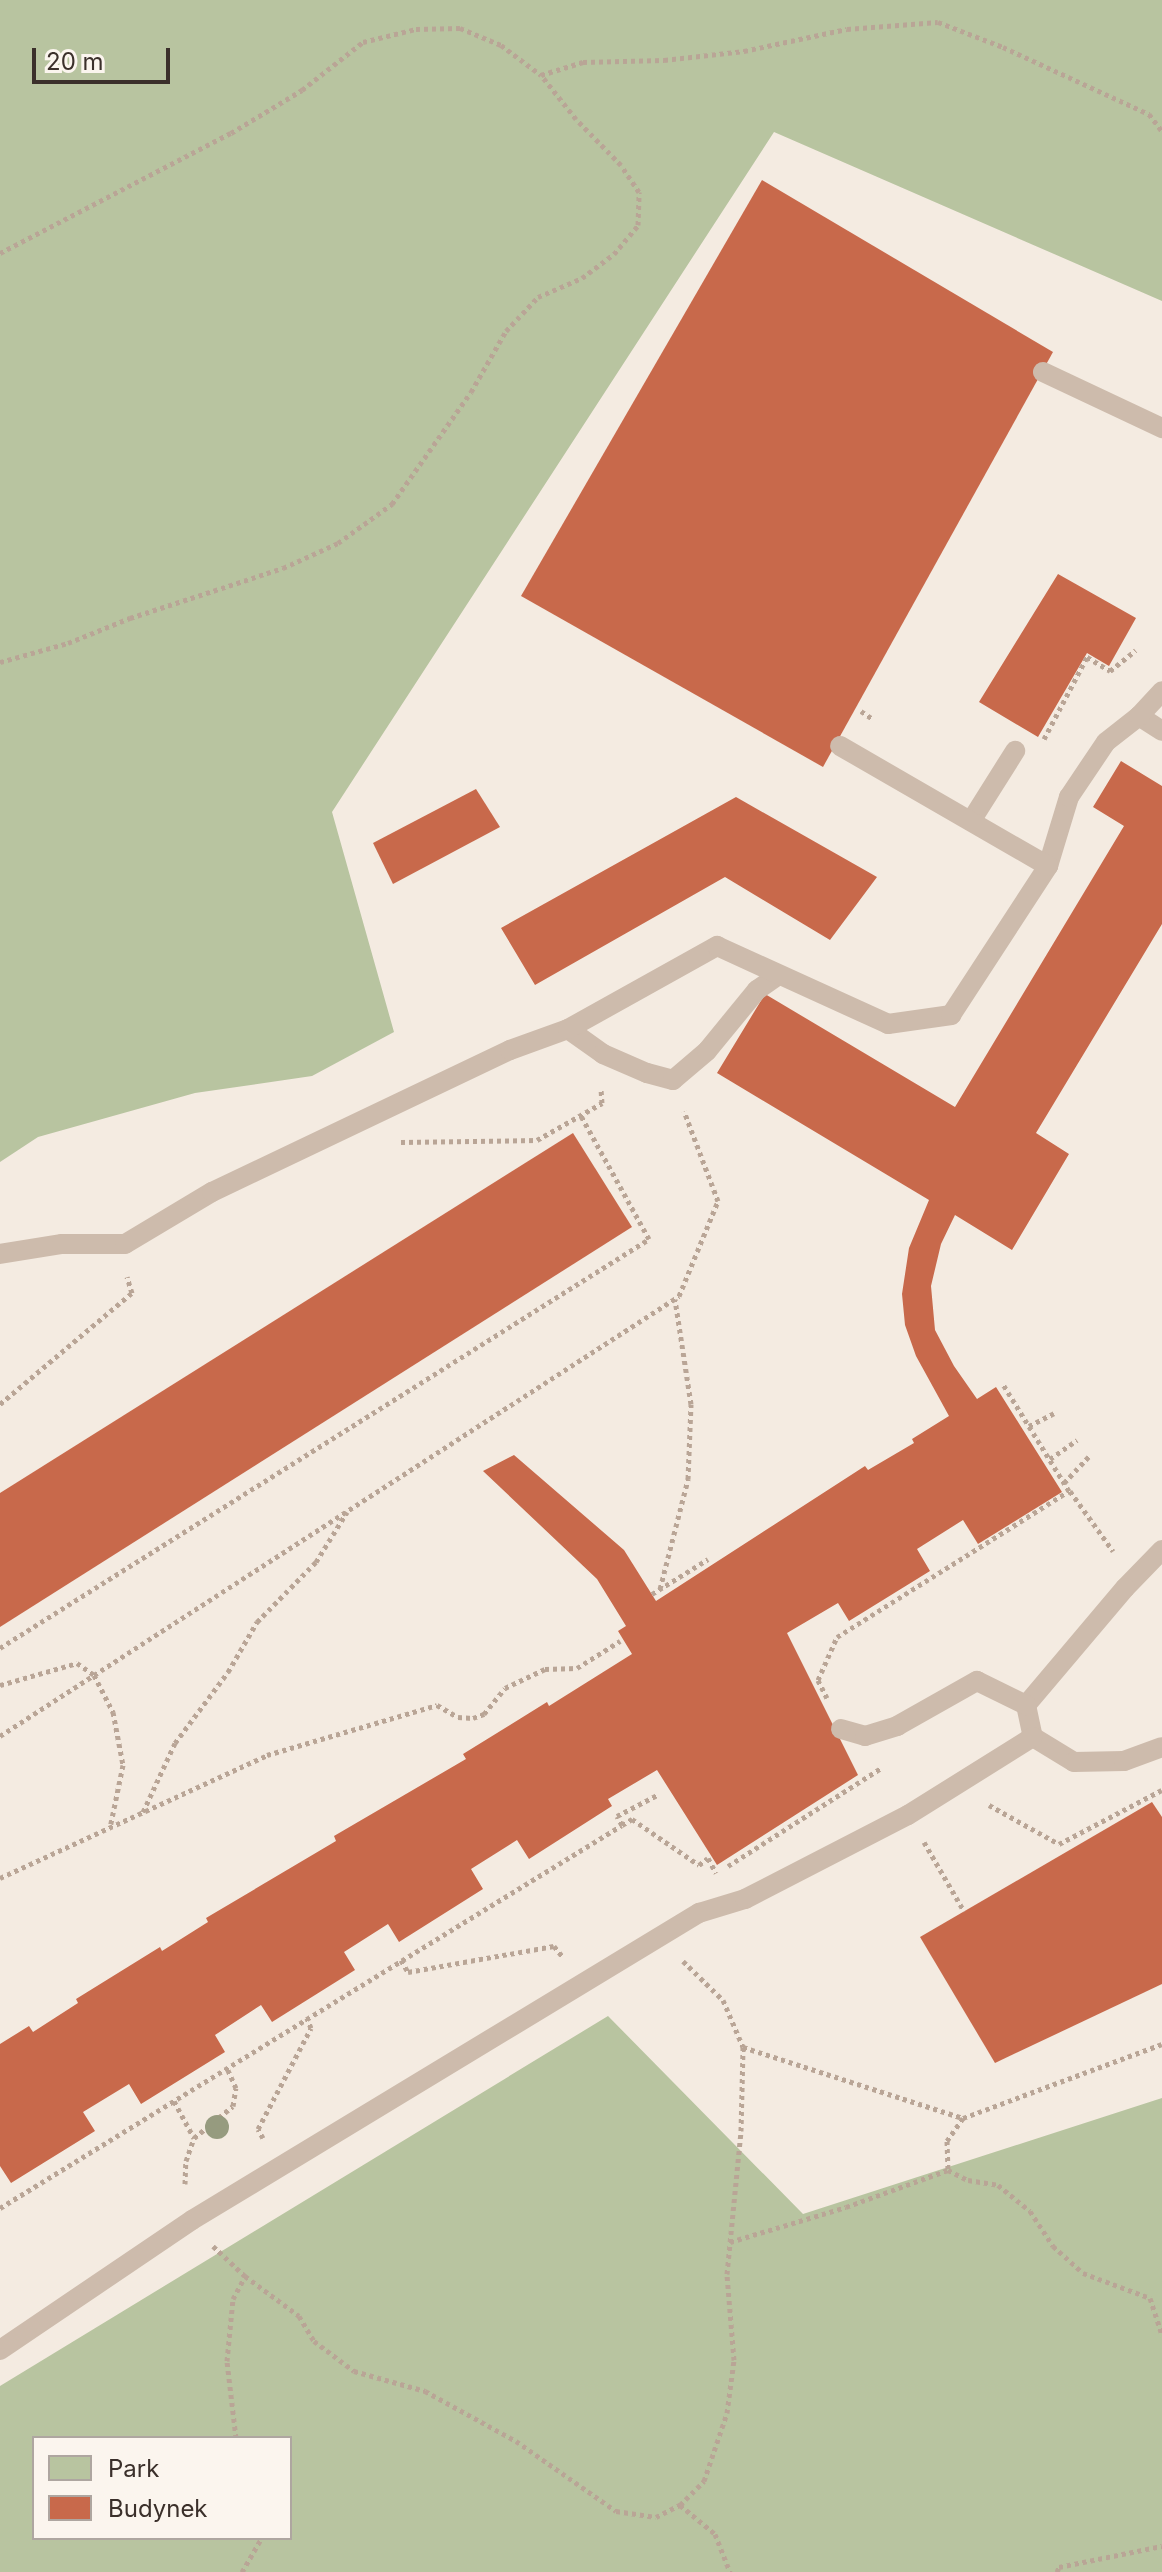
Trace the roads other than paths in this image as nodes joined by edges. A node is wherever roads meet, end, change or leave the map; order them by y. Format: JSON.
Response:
{"nodes":[{"id":1,"x":1043,"y":372,"type":"dead end"},
{"id":2,"x":1162,"y":428,"type":"edge"},
{"id":3,"x":1162,"y":691,"type":"edge"},
{"id":4,"x":1139,"y":716,"type":"junction"},
{"id":5,"x":1162,"y":731,"type":"edge"},
{"id":6,"x":840,"y":746,"type":"dead end"},
{"id":7,"x":1015,"y":751,"type":"dead end"},
{"id":8,"x":971,"y":821,"type":"junction"},
{"id":9,"x":1048,"y":866,"type":"junction"},
{"id":10,"x":777,"y":976,"type":"junction"},
{"id":11,"x":568,"y":1029,"type":"junction"},
{"id":12,"x":0,"y":1254,"type":"edge"},
{"id":13,"x":1162,"y":1550,"type":"edge"},
{"id":14,"x":1026,"y":1705,"type":"junction"},
{"id":15,"x":841,"y":1729,"type":"road end"},
{"id":16,"x":1033,"y":1737,"type":"junction"},
{"id":17,"x":1162,"y":1747,"type":"edge"},
{"id":18,"x":0,"y":2350,"type":"edge"}],
"edges":[{"from":1,"to":2,"type":"lane"},
{"from":3,"to":4,"type":"lane"},
{"from":4,"to":5,"type":"lane"},
{"from":4,"to":9,"type":"lane"},
{"from":6,"to":8,"type":"lane"},
{"from":7,"to":8,"type":"lane"},
{"from":8,"to":9,"type":"lane"},
{"from":9,"to":10,"type":"lane"},
{"from":10,"to":11,"type":"lane"},
{"from":10,"to":11,"type":"lane"},
{"from":11,"to":12,"type":"lane"},
{"from":13,"to":14,"type":"lane"},
{"from":14,"to":15,"type":"lane"},
{"from":14,"to":16,"type":"lane"},
{"from":16,"to":17,"type":"lane"},
{"from":16,"to":18,"type":"lane"}]}
